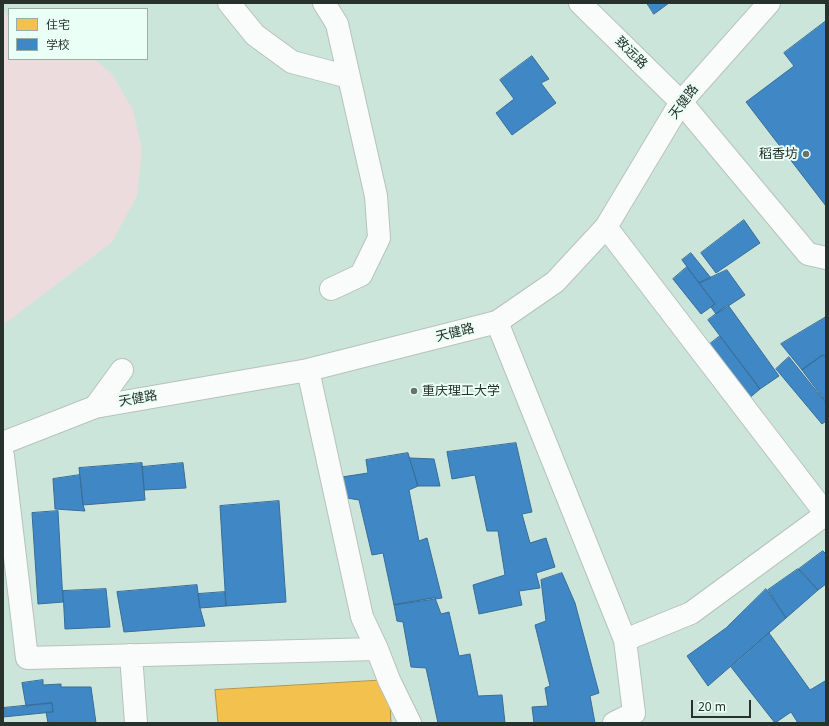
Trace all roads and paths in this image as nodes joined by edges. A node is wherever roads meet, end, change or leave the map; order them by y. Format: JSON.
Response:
{"nodes":[{"id":1,"x":229,"y":3,"type":"edge"},
{"id":2,"x":324,"y":3,"type":"edge"},
{"id":3,"x":580,"y":3,"type":"edge"},
{"id":4,"x":769,"y":3,"type":"edge"},
{"id":5,"x":349,"y":77,"type":"junction"},
{"id":6,"x":681,"y":102,"type":"junction"},
{"id":7,"x":606,"y":227,"type":"junction"},
{"id":8,"x":826,"y":258,"type":"edge"},
{"id":9,"x":331,"y":289,"type":"dead end"},
{"id":10,"x":497,"y":322,"type":"junction"},
{"id":11,"x":122,"y":370,"type":"dead end"},
{"id":12,"x":308,"y":370,"type":"junction"},
{"id":13,"x":95,"y":407,"type":"junction"},
{"id":14,"x":3,"y":443,"type":"edge"},
{"id":15,"x":3,"y":456,"type":"edge"},
{"id":16,"x":625,"y":640,"type":"junction"},
{"id":17,"x":377,"y":649,"type":"junction"},
{"id":18,"x":132,"y":655,"type":"junction"},
{"id":19,"x":136,"y":723,"type":"edge"},
{"id":20,"x":410,"y":723,"type":"edge"},
{"id":21,"x":614,"y":723,"type":"edge"}],
"edges":[{"from":1,"to":5,"type":"street"},
{"from":2,"to":5,"type":"street"},
{"from":3,"to":6,"type":"street","name":"致远路"},
{"from":4,"to":6,"type":"street","name":"天健路"},
{"from":5,"to":9,"type":"street"},
{"from":6,"to":7,"type":"street","name":"天健路"},
{"from":6,"to":8,"type":"street","name":"致远路"},
{"from":7,"to":10,"type":"street","name":"天健路"},
{"from":7,"to":16,"type":"street"},
{"from":10,"to":12,"type":"street","name":"天健路"},
{"from":10,"to":16,"type":"street"},
{"from":11,"to":13,"type":"street"},
{"from":12,"to":13,"type":"street","name":"天健路"},
{"from":12,"to":17,"type":"street"},
{"from":13,"to":14,"type":"street","name":"天健路"},
{"from":15,"to":18,"type":"street"},
{"from":16,"to":21,"type":"street"},
{"from":17,"to":18,"type":"street"},
{"from":17,"to":20,"type":"street"},
{"from":18,"to":19,"type":"street"}]}
